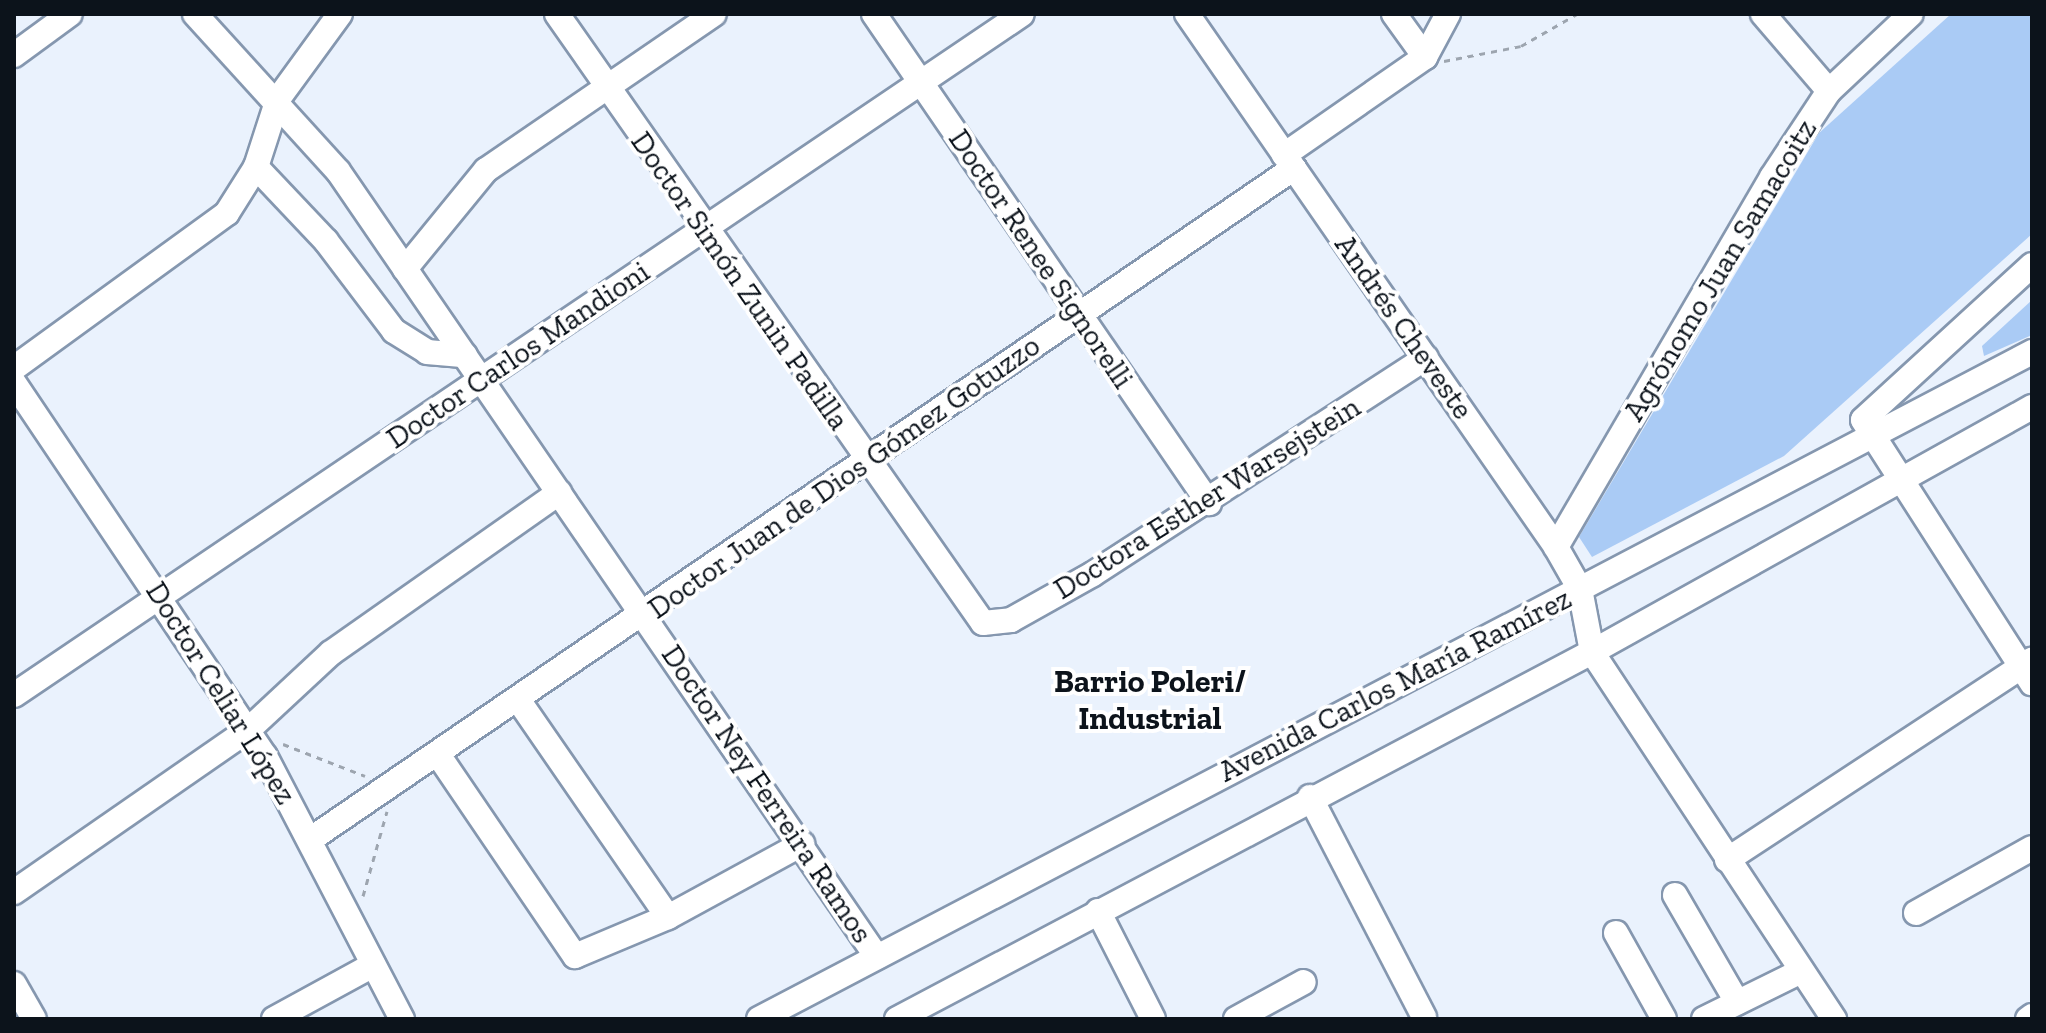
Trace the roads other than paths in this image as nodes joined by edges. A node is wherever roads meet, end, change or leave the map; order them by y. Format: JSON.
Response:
{"nodes":[{"id":1,"x":70,"y":14,"type":"edge"},
{"id":2,"x":195,"y":14,"type":"edge"},
{"id":3,"x":340,"y":14,"type":"edge"},
{"id":4,"x":557,"y":14,"type":"edge"},
{"id":5,"x":714,"y":14,"type":"edge"},
{"id":6,"x":874,"y":14,"type":"edge"},
{"id":7,"x":1022,"y":14,"type":"edge"},
{"id":8,"x":1187,"y":14,"type":"edge"},
{"id":9,"x":1394,"y":14,"type":"edge"},
{"id":10,"x":1448,"y":14,"type":"edge"},
{"id":11,"x":1763,"y":14,"type":"edge"},
{"id":12,"x":1911,"y":14,"type":"edge"},
{"id":13,"x":14,"y":55,"type":"edge"},
{"id":14,"x":1425,"y":57,"type":"junction"},
{"id":15,"x":920,"y":83,"type":"junction"},
{"id":16,"x":607,"y":88,"type":"junction"},
{"id":17,"x":1829,"y":91,"type":"junction"},
{"id":18,"x":278,"y":99,"type":"junction"},
{"id":19,"x":1289,"y":161,"type":"junction"},
{"id":20,"x":256,"y":167,"type":"junction"},
{"id":21,"x":702,"y":231,"type":"junction"},
{"id":22,"x":2032,"y":265,"type":"edge"},
{"id":23,"x":405,"y":269,"type":"junction"},
{"id":24,"x":1079,"y":315,"type":"junction"},
{"id":25,"x":2032,"y":352,"type":"edge"},
{"id":26,"x":465,"y":355,"type":"junction"},
{"id":27,"x":1426,"y":358,"type":"junction"},
{"id":28,"x":14,"y":368,"type":"edge"},
{"id":29,"x":482,"y":380,"type":"junction"},
{"id":30,"x":14,"y":383,"type":"edge"},
{"id":31,"x":2032,"y":407,"type":"edge"},
{"id":32,"x":1869,"y":436,"type":"junction"},
{"id":33,"x":865,"y":462,"type":"junction"},
{"id":34,"x":1903,"y":483,"type":"junction"},
{"id":35,"x":559,"y":493,"type":"junction"},
{"id":36,"x":1209,"y":503,"type":"junction"},
{"id":37,"x":1556,"y":547,"type":"junction"},
{"id":38,"x":1580,"y":589,"type":"junction"},
{"id":39,"x":161,"y":597,"type":"junction"},
{"id":40,"x":645,"y":614,"type":"junction"},
{"id":41,"x":983,"y":623,"type":"joint"},
{"id":42,"x":1592,"y":652,"type":"junction"},
{"id":43,"x":2029,"y":670,"type":"edge"},
{"id":44,"x":14,"y":695,"type":"edge"},
{"id":45,"x":519,"y":701,"type":"junction"},
{"id":46,"x":248,"y":730,"type":"junction"},
{"id":47,"x":439,"y":756,"type":"junction"},
{"id":48,"x":1310,"y":797,"type":"junction"},
{"id":49,"x":311,"y":839,"type":"junction"},
{"id":50,"x":802,"y":844,"type":"junction"},
{"id":51,"x":2032,"y":848,"type":"edge"},
{"id":52,"x":1727,"y":860,"type":"junction"},
{"id":53,"x":14,"y":892,"type":"edge"},
{"id":54,"x":1675,"y":895,"type":"dead end"},
{"id":55,"x":1098,"y":911,"type":"junction"},
{"id":56,"x":1916,"y":913,"type":"dead end"},
{"id":57,"x":668,"y":917,"type":"junction"},
{"id":58,"x":1616,"y":933,"type":"dead end"},
{"id":59,"x":877,"y":957,"type":"junction"},
{"id":60,"x":373,"y":965,"type":"junction"},
{"id":61,"x":1801,"y":971,"type":"junction"},
{"id":62,"x":1304,"y":982,"type":"dead end"},
{"id":63,"x":14,"y":984,"type":"edge"},
{"id":64,"x":1737,"y":1002,"type":"junction"},
{"id":65,"x":904,"y":1017,"type":"edge"},
{"id":66,"x":1424,"y":1017,"type":"dead end"},
{"id":67,"x":34,"y":1019,"type":"edge"},
{"id":68,"x":274,"y":1019,"type":"edge"},
{"id":69,"x":402,"y":1019,"type":"edge"},
{"id":70,"x":759,"y":1019,"type":"edge"},
{"id":71,"x":1153,"y":1019,"type":"edge"},
{"id":72,"x":1236,"y":1019,"type":"edge"},
{"id":73,"x":1664,"y":1019,"type":"edge"},
{"id":74,"x":1704,"y":1019,"type":"edge"},
{"id":75,"x":1834,"y":1019,"type":"edge"}],
"edges":[{"from":1,"to":13,"type":"street"},
{"from":2,"to":18,"type":"street","name":"Doctor Ney Ferreira Ramos"},
{"from":3,"to":18,"type":"street"},
{"from":4,"to":16,"type":"street","name":"Doctor Simón Zunin Padilla"},
{"from":5,"to":16,"type":"street"},
{"from":6,"to":15,"type":"street","name":"Doctor Renee Signorelli"},
{"from":7,"to":15,"type":"street","name":"Doctor Carlos Mandioni"},
{"from":8,"to":19,"type":"street","name":"Andrés Cheveste"},
{"from":9,"to":14,"type":"street"},
{"from":10,"to":14,"type":"street"},
{"from":11,"to":17,"type":"street"},
{"from":12,"to":17,"type":"street","name":"Agrónomo Juan Samacoitz"},
{"from":14,"to":19,"type":"street","name":"Doctor Juan de Dios Gómez Gotuzzo"},
{"from":15,"to":21,"type":"street","name":"Doctor Carlos Mandioni"},
{"from":15,"to":24,"type":"street","name":"Doctor Renee Signorelli"},
{"from":16,"to":21,"type":"street","name":"Doctor Simón Zunin Padilla"},
{"from":16,"to":23,"type":"street"},
{"from":17,"to":37,"type":"street","name":"Agrónomo Juan Samacoitz"},
{"from":18,"to":20,"type":"street"},
{"from":18,"to":23,"type":"street","name":"Doctor Ney Ferreira Ramos"},
{"from":19,"to":24,"type":"street","name":"Doctor Juan de Dios Gómez Gotuzzo"},
{"from":19,"to":27,"type":"street","name":"Andrés Cheveste"},
{"from":20,"to":26,"type":"street"},
{"from":20,"to":28,"type":"street"},
{"from":21,"to":29,"type":"street","name":"Doctor Carlos Mandioni"},
{"from":21,"to":33,"type":"street","name":"Doctor Simón Zunin Padilla"},
{"from":22,"to":32,"type":"street"},
{"from":23,"to":26,"type":"street","name":"Doctor Ney Ferreira Ramos"},
{"from":24,"to":33,"type":"street","name":"Doctor Juan de Dios Gómez Gotuzzo"},
{"from":24,"to":36,"type":"street","name":"Doctor Renee Signorelli"},
{"from":25,"to":32,"type":"street","name":"Avenida Carlos María Ramírez"},
{"from":26,"to":29,"type":"street","name":"Doctor Ney Ferreira Ramos"},
{"from":27,"to":36,"type":"street","name":"Doctora Esther Warsejstein"},
{"from":27,"to":37,"type":"street","name":"Andrés Cheveste"},
{"from":29,"to":35,"type":"street","name":"Doctor Ney Ferreira Ramos"},
{"from":29,"to":39,"type":"street","name":"Doctor Carlos Mandioni"},
{"from":30,"to":39,"type":"street","name":"Doctor Celiar López"},
{"from":31,"to":34,"type":"street","name":"Avenida Carlos María Ramírez"},
{"from":32,"to":34,"type":"street"},
{"from":32,"to":38,"type":"street","name":"Avenida Carlos María Ramírez"},
{"from":33,"to":40,"type":"street","name":"Doctor Juan de Dios Gómez Gotuzzo"},
{"from":33,"to":41,"type":"street","name":"Doctor Simón Zunin Padilla"},
{"from":34,"to":42,"type":"street","name":"Avenida Carlos María Ramírez"},
{"from":34,"to":43,"type":"street"},
{"from":35,"to":40,"type":"street","name":"Doctor Ney Ferreira Ramos"},
{"from":35,"to":46,"type":"street"},
{"from":36,"to":41,"type":"street","name":"Doctora Esther Warsejstein"},
{"from":37,"to":38,"type":"street","name":"Andrés Cheveste"},
{"from":38,"to":42,"type":"street","name":"Andrés Cheveste"},
{"from":38,"to":59,"type":"street","name":"Avenida Carlos María Ramírez"},
{"from":39,"to":44,"type":"street","name":"Doctor Carlos Mandioni"},
{"from":39,"to":46,"type":"street","name":"Doctor Celiar López"},
{"from":40,"to":45,"type":"street","name":"Doctor Juan de Dios Gómez Gotuzzo"},
{"from":40,"to":50,"type":"street","name":"Doctor Ney Ferreira Ramos"},
{"from":42,"to":48,"type":"street","name":"Avenida Carlos María Ramírez"},
{"from":42,"to":52,"type":"street"},
{"from":43,"to":52,"type":"street"},
{"from":45,"to":47,"type":"street","name":"Doctor Juan de Dios Gómez Gotuzzo"},
{"from":45,"to":57,"type":"street"},
{"from":46,"to":49,"type":"street","name":"Doctor Celiar López"},
{"from":46,"to":53,"type":"street"},
{"from":47,"to":49,"type":"street","name":"Doctor Juan de Dios Gómez Gotuzzo"},
{"from":47,"to":57,"type":"street"},
{"from":48,"to":55,"type":"street","name":"Avenida Carlos María Ramírez"},
{"from":48,"to":66,"type":"street"},
{"from":49,"to":60,"type":"street","name":"Doctor Celiar López"},
{"from":50,"to":57,"type":"street"},
{"from":50,"to":59,"type":"street","name":"Doctor Ney Ferreira Ramos"},
{"from":51,"to":56,"type":"street"},
{"from":52,"to":61,"type":"street"},
{"from":54,"to":64,"type":"street"},
{"from":55,"to":65,"type":"street","name":"Avenida Carlos María Ramírez"},
{"from":55,"to":71,"type":"street"},
{"from":58,"to":73,"type":"street"},
{"from":59,"to":70,"type":"street","name":"Avenida Carlos María Ramírez"},
{"from":60,"to":68,"type":"street"},
{"from":60,"to":69,"type":"street","name":"Doctor Celiar López"},
{"from":61,"to":64,"type":"street"},
{"from":61,"to":75,"type":"street"},
{"from":62,"to":72,"type":"street"},
{"from":63,"to":67,"type":"street"},
{"from":64,"to":74,"type":"street"}]}
